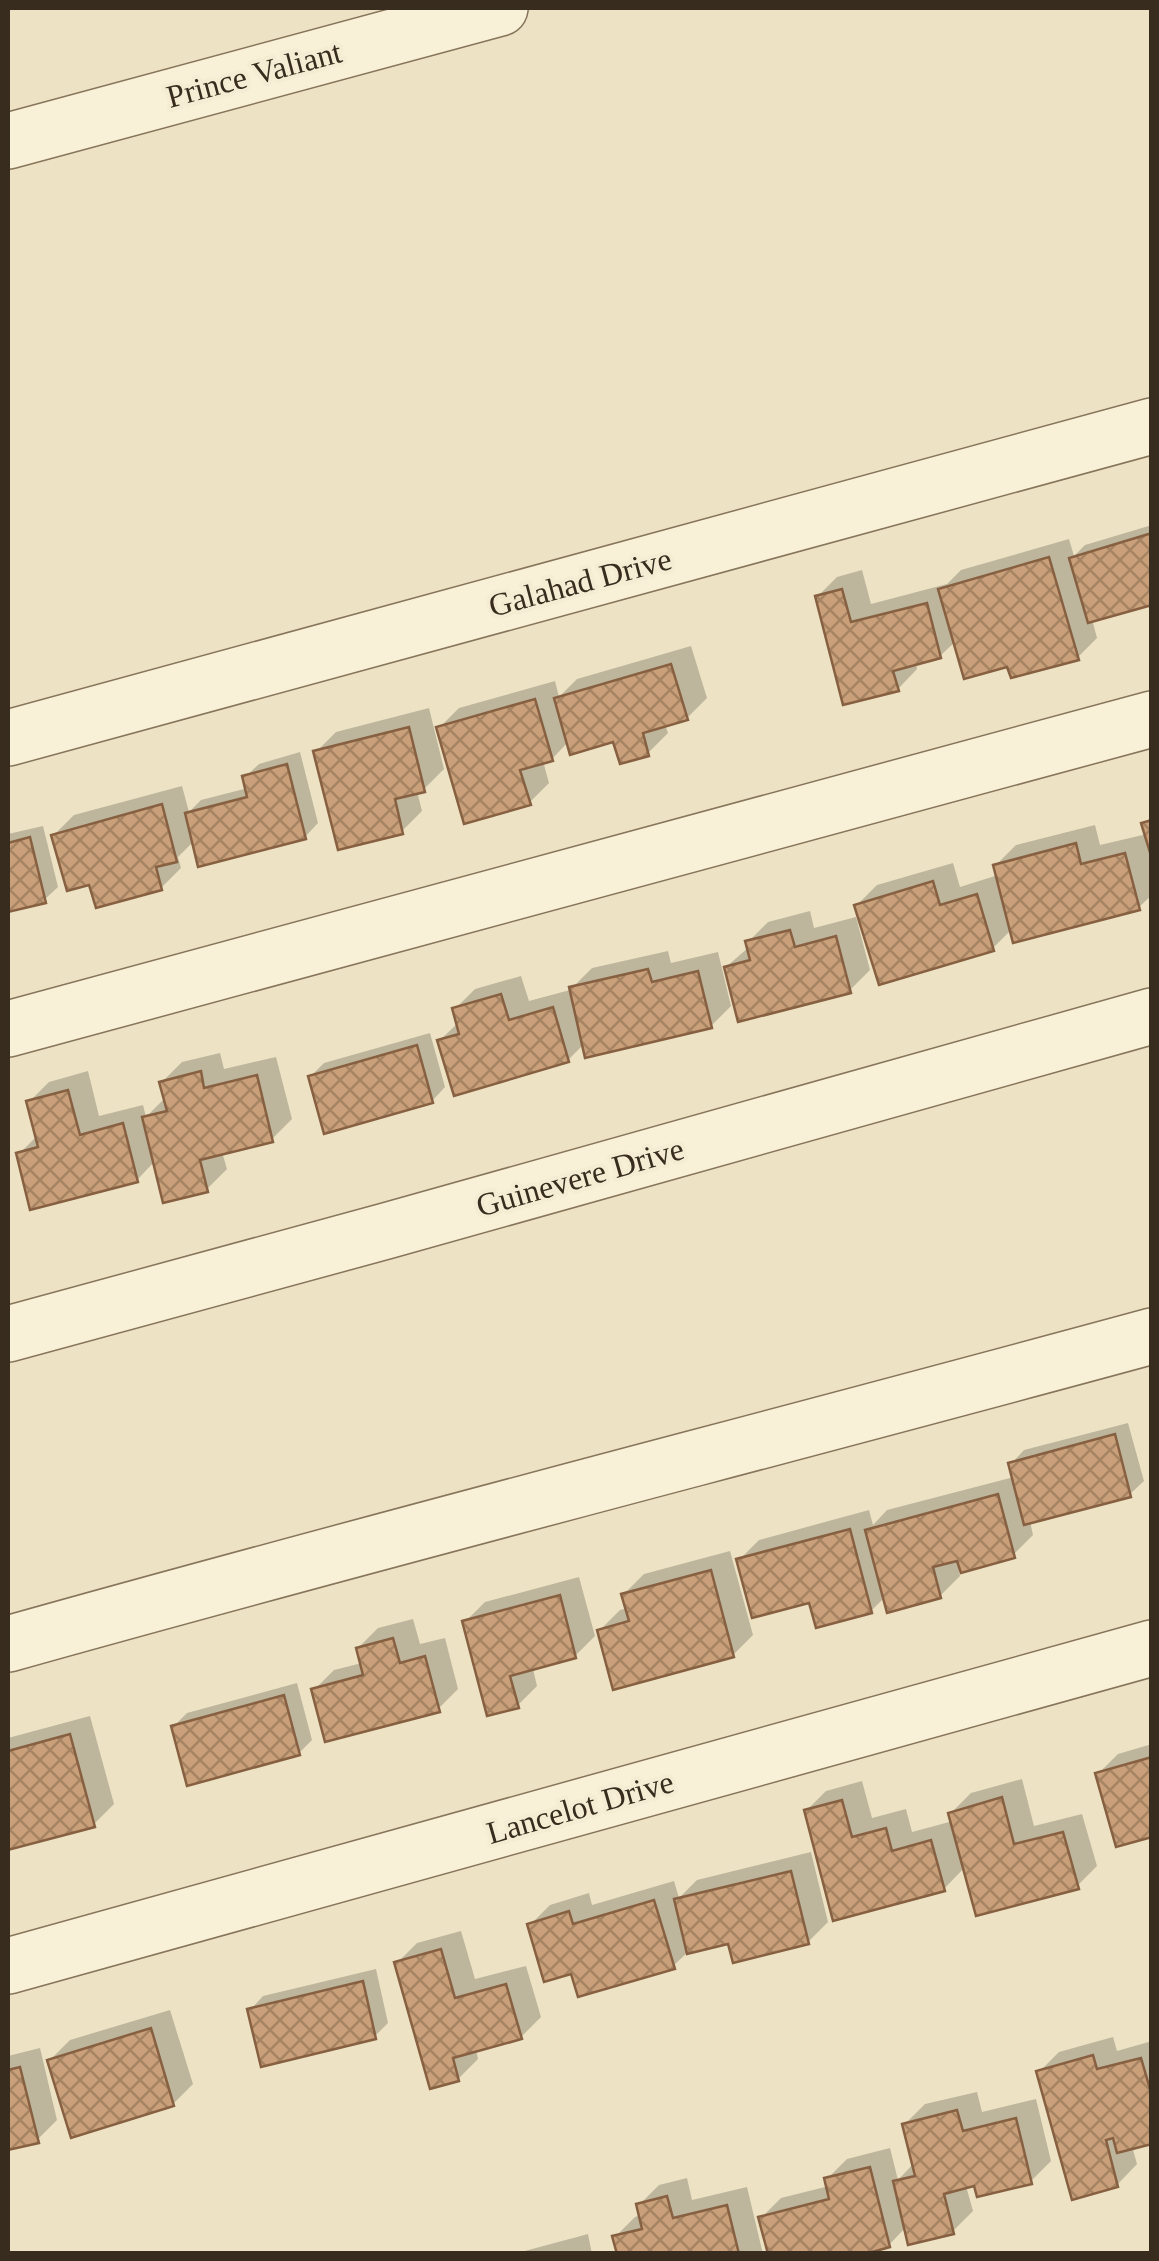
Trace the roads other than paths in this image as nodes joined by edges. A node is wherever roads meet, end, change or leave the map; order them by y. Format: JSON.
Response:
{"nodes":[{"id":1,"x":500,"y":8,"type":"edge"},
{"id":2,"x":8,"y":141,"type":"edge"},
{"id":3,"x":1152,"y":426,"type":"edge"},
{"id":4,"x":1152,"y":719,"type":"edge"},
{"id":5,"x":8,"y":738,"type":"edge"},
{"id":6,"x":1152,"y":1016,"type":"edge"},
{"id":7,"x":8,"y":1029,"type":"edge"},
{"id":8,"x":8,"y":1334,"type":"edge"},
{"id":9,"x":1152,"y":1336,"type":"edge"},
{"id":10,"x":8,"y":1644,"type":"edge"},
{"id":11,"x":1152,"y":1648,"type":"edge"},
{"id":12,"x":8,"y":1966,"type":"edge"}],
"edges":[{"from":1,"to":2,"type":"street","name":"Prince Valiant"},
{"from":3,"to":5,"type":"street","name":"Galahad Drive"},
{"from":4,"to":7,"type":"street"},
{"from":6,"to":8,"type":"street","name":"Guinevere Drive"},
{"from":9,"to":10,"type":"street"},
{"from":11,"to":12,"type":"street","name":"Lancelot Drive"}]}
